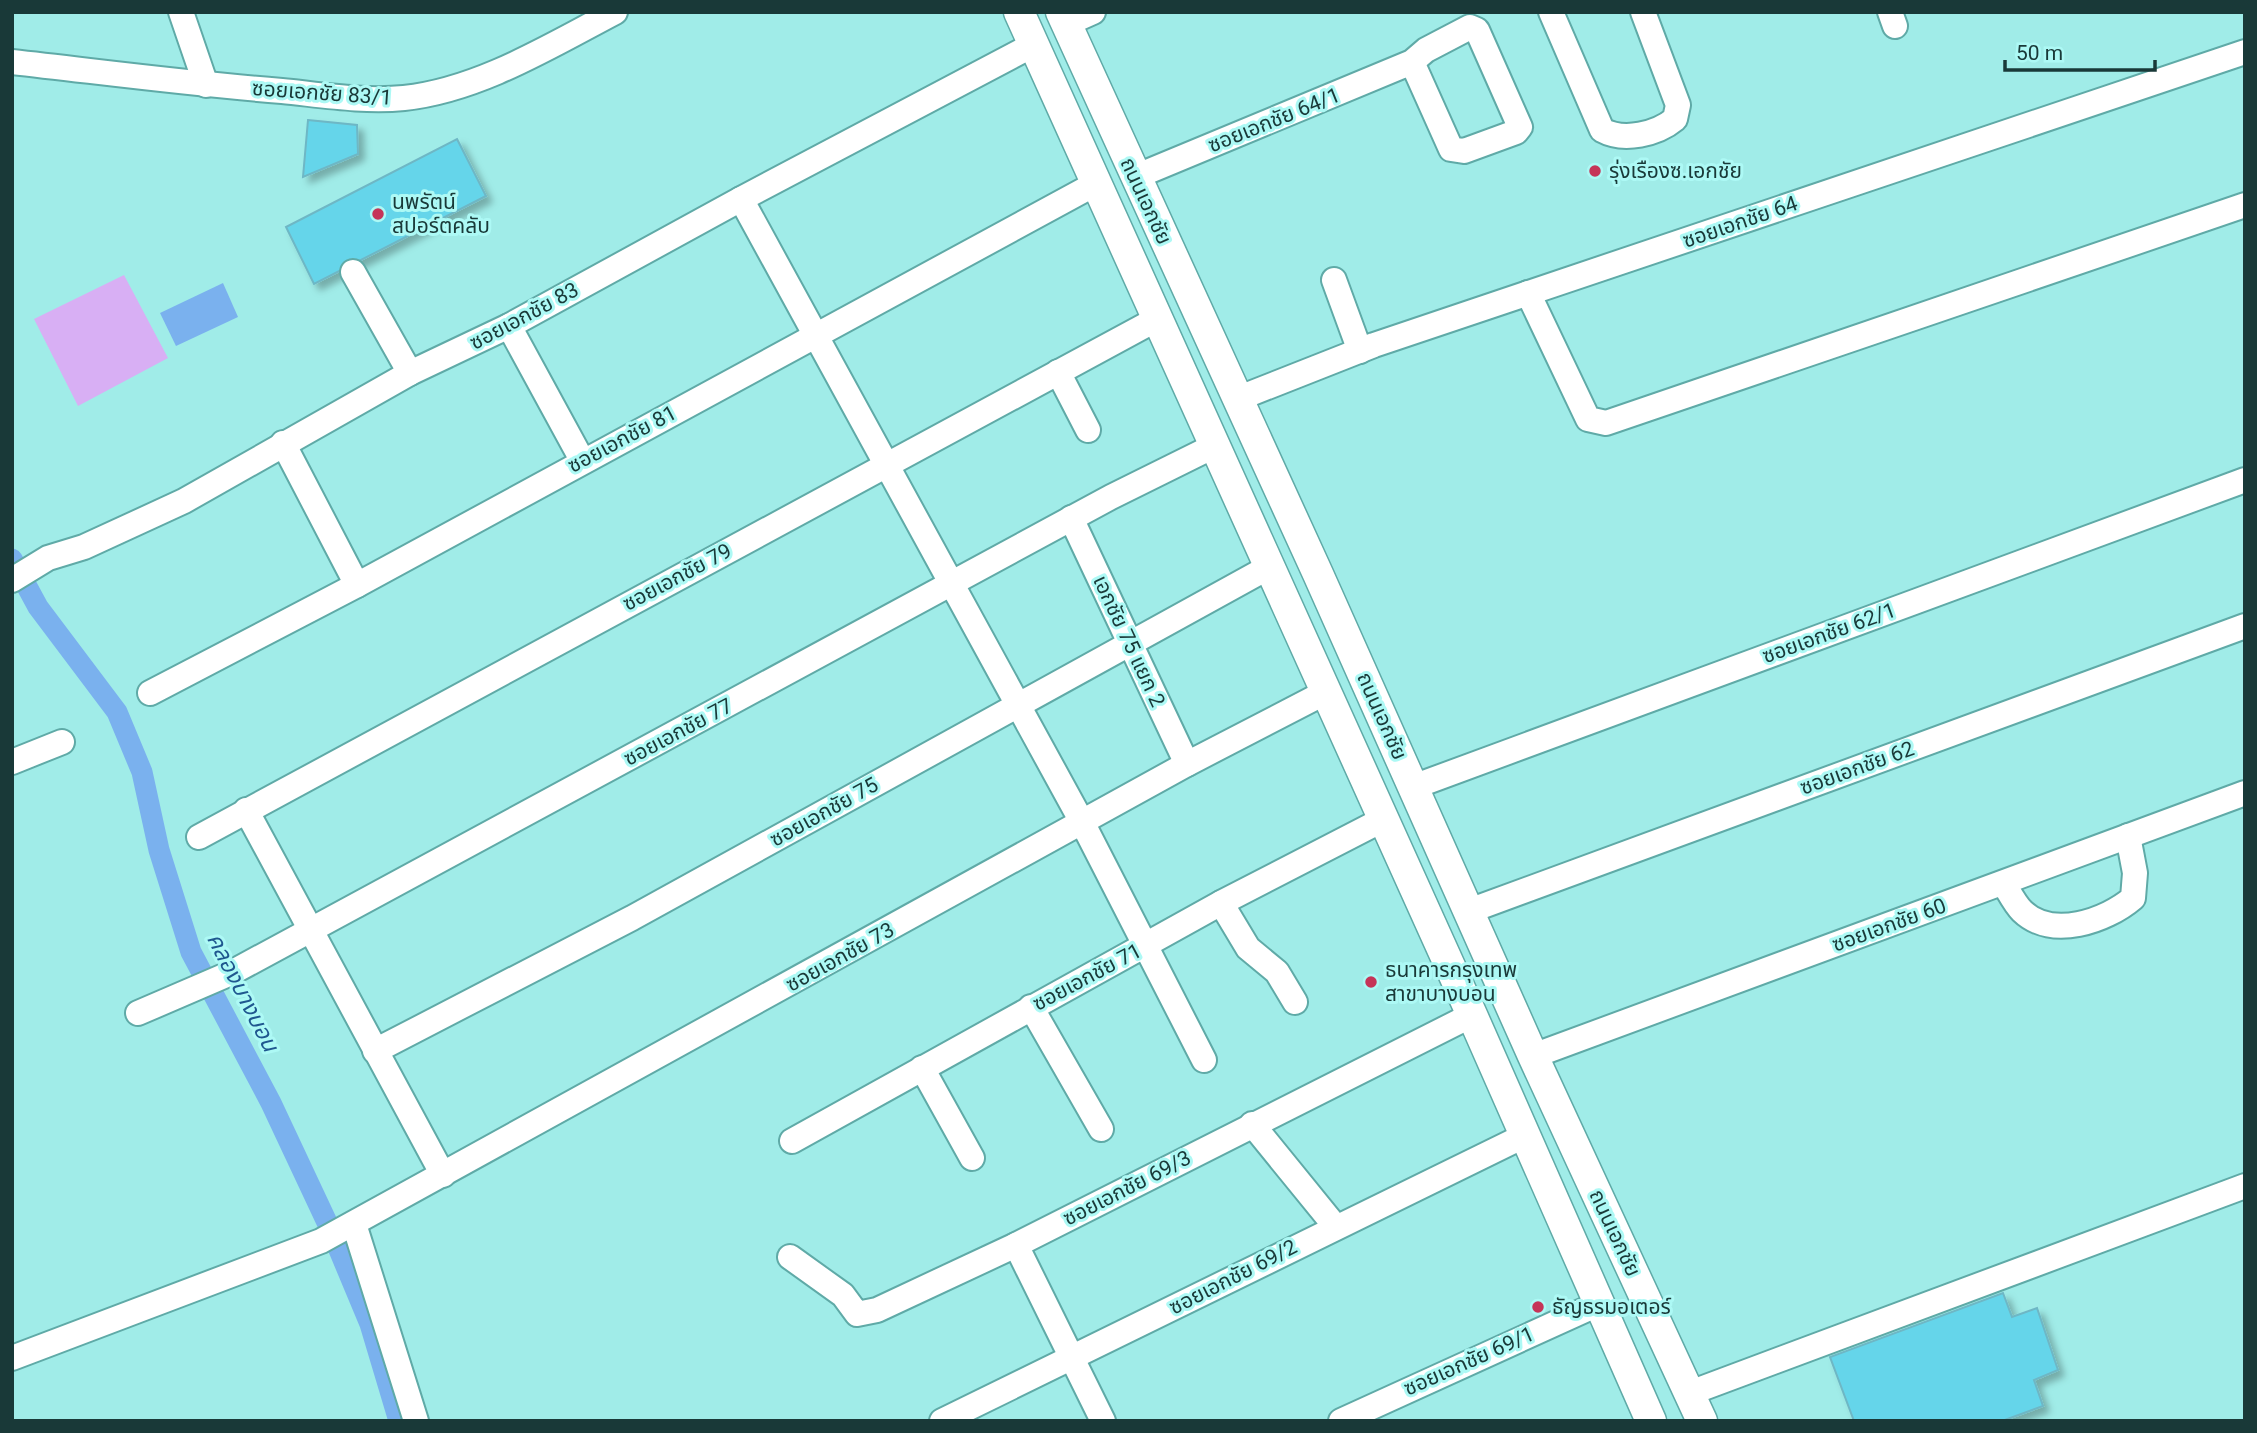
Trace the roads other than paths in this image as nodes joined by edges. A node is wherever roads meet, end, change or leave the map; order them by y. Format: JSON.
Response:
{"nodes":[{"id":1,"x":181,"y":12,"type":"edge"},
{"id":2,"x":615,"y":12,"type":"edge"},
{"id":3,"x":1019,"y":12,"type":"edge"},
{"id":4,"x":1093,"y":12,"type":"edge"},
{"id":5,"x":1551,"y":12,"type":"edge"},
{"id":6,"x":1643,"y":12,"type":"edge"},
{"id":7,"x":1063,"y":18,"type":"edge"},
{"id":8,"x":1033,"y":45,"type":"junction"},
{"id":9,"x":2245,"y":52,"type":"edge"},
{"id":10,"x":12,"y":62,"type":"edge"},
{"id":11,"x":1412,"y":62,"type":"junction"},
{"id":12,"x":206,"y":85,"type":"junction"},
{"id":13,"x":1135,"y":177,"type":"junction"},
{"id":14,"x":1095,"y":184,"type":"junction"},
{"id":15,"x":741,"y":199,"type":"junction"},
{"id":16,"x":2245,"y":205,"type":"edge"},
{"id":17,"x":353,"y":272,"type":"dead end"},
{"id":18,"x":1334,"y":280,"type":"dead end"},
{"id":19,"x":1528,"y":293,"type":"junction"},
{"id":20,"x":1157,"y":319,"type":"junction"},
{"id":21,"x":509,"y":326,"type":"junction"},
{"id":22,"x":817,"y":336,"type":"junction"},
{"id":23,"x":1360,"y":351,"type":"junction"},
{"id":24,"x":1058,"y":372,"type":"junction"},
{"id":25,"x":410,"y":373,"type":"junction"},
{"id":26,"x":1237,"y":399,"type":"junction"},
{"id":27,"x":1088,"y":430,"type":"dead end"},
{"id":28,"x":283,"y":443,"type":"junction"},
{"id":29,"x":1214,"y":446,"type":"junction"},
{"id":30,"x":583,"y":460,"type":"junction"},
{"id":31,"x":886,"y":464,"type":"junction"},
{"id":32,"x":1274,"y":479,"type":"junction"},
{"id":33,"x":2245,"y":480,"type":"edge"},
{"id":34,"x":1237,"y":496,"type":"junction"},
{"id":35,"x":1072,"y":518,"type":"junction"},
{"id":36,"x":1269,"y":567,"type":"junction"},
{"id":37,"x":12,"y":580,"type":"edge"},
{"id":38,"x":357,"y":585,"type":"junction"},
{"id":39,"x":950,"y":585,"type":"junction"},
{"id":40,"x":2245,"y":626,"type":"edge"},
{"id":41,"x":1130,"y":645,"type":"junction"},
{"id":42,"x":1326,"y":692,"type":"junction"},
{"id":43,"x":150,"y":693,"type":"dead end"},
{"id":44,"x":1018,"y":704,"type":"junction"},
{"id":45,"x":62,"y":742,"type":"dead end"},
{"id":46,"x":12,"y":762,"type":"edge"},
{"id":47,"x":1187,"y":764,"type":"junction"},
{"id":48,"x":1413,"y":787,"type":"junction"},
{"id":49,"x":2245,"y":793,"type":"edge"},
{"id":50,"x":246,"y":810,"type":"junction"},
{"id":51,"x":1384,"y":819,"type":"junction"},
{"id":52,"x":1082,"y":822,"type":"junction"},
{"id":53,"x":199,"y":836,"type":"dead end"},
{"id":54,"x":2128,"y":836,"type":"junction"},
{"id":55,"x":2004,"y":884,"type":"junction"},
{"id":56,"x":1221,"y":903,"type":"junction"},
{"id":57,"x":1469,"y":911,"type":"junction"},
{"id":58,"x":311,"y":931,"type":"junction"},
{"id":59,"x":1144,"y":946,"type":"junction"},
{"id":60,"x":1295,"y":1002,"type":"dead end"},
{"id":61,"x":1031,"y":1007,"type":"junction"},
{"id":62,"x":138,"y":1013,"type":"dead end"},
{"id":63,"x":1472,"y":1014,"type":"junction"},
{"id":64,"x":375,"y":1051,"type":"junction"},
{"id":65,"x":1533,"y":1056,"type":"junction"},
{"id":66,"x":1204,"y":1059,"type":"dead end"},
{"id":67,"x":922,"y":1068,"type":"junction"},
{"id":68,"x":1252,"y":1124,"type":"junction"},
{"id":69,"x":1101,"y":1129,"type":"dead end"},
{"id":70,"x":1526,"y":1135,"type":"junction"},
{"id":71,"x":792,"y":1141,"type":"dead end"},
{"id":72,"x":972,"y":1158,"type":"dead end"},
{"id":73,"x":443,"y":1175,"type":"junction"},
{"id":74,"x":2245,"y":1186,"type":"edge"},
{"id":75,"x":355,"y":1224,"type":"junction"},
{"id":76,"x":1335,"y":1226,"type":"junction"},
{"id":77,"x":1016,"y":1245,"type":"junction"},
{"id":78,"x":790,"y":1257,"type":"dead end"},
{"id":79,"x":1598,"y":1304,"type":"junction"},
{"id":80,"x":1073,"y":1357,"type":"junction"},
{"id":81,"x":12,"y":1358,"type":"edge"},
{"id":82,"x":1690,"y":1393,"type":"junction"},
{"id":83,"x":416,"y":1421,"type":"edge"},
{"id":84,"x":942,"y":1421,"type":"edge"},
{"id":85,"x":1103,"y":1421,"type":"edge"},
{"id":86,"x":1341,"y":1421,"type":"edge"},
{"id":87,"x":1651,"y":1421,"type":"edge"},
{"id":88,"x":1702,"y":1421,"type":"edge"}],
"edges":[{"from":1,"to":12,"type":"street"},
{"from":2,"to":12,"type":"street","name":"ซอยเอกชัย 83/1"},
{"from":3,"to":8,"type":"main road","name":"ถนนเอกชัย"},
{"from":4,"to":7,"type":"street"},
{"from":5,"to":6,"type":"street"},
{"from":7,"to":13,"type":"main road","name":"ถนนเอกชัย"},
{"from":8,"to":14,"type":"main road","name":"ถนนเอกชัย"},
{"from":8,"to":15,"type":"street","name":"ซอยเอกชัย 83"},
{"from":9,"to":19,"type":"street","name":"ซอยเอกชัย 64"},
{"from":10,"to":12,"type":"street","name":"ซอยเอกชัย 83/1"},
{"from":11,"to":11,"type":"street","name":"ซอยเอกชัย 64/1"},
{"from":11,"to":13,"type":"street","name":"ซอยเอกชัย 64/1"},
{"from":13,"to":26,"type":"main road","name":"ถนนเอกชัย"},
{"from":14,"to":20,"type":"main road","name":"ถนนเอกชัย"},
{"from":14,"to":22,"type":"street","name":"ซอยเอกชัย 81"},
{"from":15,"to":21,"type":"street","name":"ซอยเอกชัย 83"},
{"from":15,"to":22,"type":"street"},
{"from":16,"to":19,"type":"street"},
{"from":17,"to":25,"type":"street"},
{"from":18,"to":23,"type":"street"},
{"from":19,"to":23,"type":"street","name":"ซอยเอกชัย 64"},
{"from":20,"to":24,"type":"street","name":"ซอยเอกชัย 79"},
{"from":20,"to":29,"type":"main road","name":"ถนนเอกชัย"},
{"from":21,"to":25,"type":"street","name":"ซอยเอกชัย 83"},
{"from":21,"to":30,"type":"street"},
{"from":22,"to":30,"type":"street","name":"ซอยเอกชัย 81"},
{"from":22,"to":31,"type":"street"},
{"from":23,"to":26,"type":"street","name":"ซอยเอกชัย 64"},
{"from":24,"to":27,"type":"street"},
{"from":24,"to":31,"type":"street","name":"ซอยเอกชัย 79"},
{"from":25,"to":28,"type":"street","name":"ซอยเอกชัย 83"},
{"from":26,"to":32,"type":"main road","name":"ถนนเอกชัย"},
{"from":28,"to":37,"type":"street","name":"ซอยเอกชัย 83"},
{"from":28,"to":38,"type":"street"},
{"from":29,"to":34,"type":"main road","name":"ถนนเอกชัย"},
{"from":29,"to":35,"type":"street","name":"ซอยเอกชัย 77"},
{"from":30,"to":38,"type":"street","name":"ซอยเอกชัย 81"},
{"from":31,"to":39,"type":"street"},
{"from":31,"to":50,"type":"street","name":"ซอยเอกชัย 79"},
{"from":32,"to":34,"type":"main road"},
{"from":32,"to":48,"type":"main road","name":"ถนนเอกชัย"},
{"from":33,"to":48,"type":"street","name":"ซอยเอกชัย 62/1"},
{"from":34,"to":36,"type":"main road","name":"ถนนเอกชัย"},
{"from":35,"to":39,"type":"street","name":"ซอยเอกชัย 77"},
{"from":35,"to":41,"type":"street","name":"เอกชัย 75 แยก 2"},
{"from":36,"to":41,"type":"street","name":"ซอยเอกชัย 75"},
{"from":36,"to":42,"type":"main road","name":"ถนนเอกชัย"},
{"from":38,"to":43,"type":"street","name":"ซอยเอกชัย 81"},
{"from":39,"to":44,"type":"street"},
{"from":39,"to":58,"type":"street","name":"ซอยเอกชัย 77"},
{"from":40,"to":57,"type":"street","name":"ซอยเอกชัย 62"},
{"from":41,"to":44,"type":"street","name":"ซอยเอกชัย 75"},
{"from":41,"to":47,"type":"street","name":"เอกชัย 75 แยก 2"},
{"from":42,"to":47,"type":"street","name":"ซอยเอกชัย 73"},
{"from":42,"to":51,"type":"main road","name":"ถนนเอกชัย"},
{"from":44,"to":52,"type":"street"},
{"from":44,"to":64,"type":"street","name":"ซอยเอกชัย 75"},
{"from":45,"to":46,"type":"street"},
{"from":47,"to":52,"type":"street","name":"ซอยเอกชัย 73"},
{"from":48,"to":57,"type":"main road","name":"ถนนเอกชัย"},
{"from":49,"to":54,"type":"street","name":"ซอยเอกชัย 60"},
{"from":50,"to":53,"type":"street","name":"ซอยเอกชัย 79"},
{"from":50,"to":58,"type":"street"},
{"from":51,"to":56,"type":"street","name":"ซอยเอกชัย 71"},
{"from":51,"to":63,"type":"main road","name":"ถนนเอกชัย"},
{"from":52,"to":59,"type":"street"},
{"from":52,"to":73,"type":"street","name":"ซอยเอกชัย 73"},
{"from":54,"to":55,"type":"street","name":"ซอยเอกชัย 60"},
{"from":54,"to":55,"type":"street"},
{"from":55,"to":65,"type":"street","name":"ซอยเอกชัย 60"},
{"from":56,"to":59,"type":"street","name":"ซอยเอกชัย 71"},
{"from":56,"to":60,"type":"street"},
{"from":57,"to":65,"type":"main road","name":"ถนนเอกชัย"},
{"from":58,"to":62,"type":"street","name":"ซอยเอกชัย 77"},
{"from":58,"to":64,"type":"street"},
{"from":59,"to":61,"type":"street","name":"ซอยเอกชัย 71"},
{"from":59,"to":66,"type":"street"},
{"from":61,"to":67,"type":"street","name":"ซอยเอกชัย 71"},
{"from":61,"to":69,"type":"street"},
{"from":63,"to":68,"type":"street","name":"ซอยเอกชัย 69/3"},
{"from":63,"to":70,"type":"main road","name":"ถนนเอกชัย"},
{"from":64,"to":73,"type":"street"},
{"from":65,"to":82,"type":"main road","name":"ถนนเอกชัย"},
{"from":67,"to":71,"type":"street","name":"ซอยเอกชัย 71"},
{"from":67,"to":72,"type":"street"},
{"from":68,"to":76,"type":"street"},
{"from":68,"to":77,"type":"street","name":"ซอยเอกชัย 69/3"},
{"from":70,"to":76,"type":"street","name":"ซอยเอกชัย 69/2"},
{"from":70,"to":79,"type":"main road","name":"ถนนเอกชัย"},
{"from":73,"to":75,"type":"street","name":"ซอยเอกชัย 73"},
{"from":74,"to":82,"type":"street"},
{"from":75,"to":81,"type":"street","name":"ซอยเอกชัย 73"},
{"from":75,"to":83,"type":"street"},
{"from":76,"to":80,"type":"street","name":"ซอยเอกชัย 69/2"},
{"from":77,"to":78,"type":"street","name":"ซอยเอกชัย 69/3"},
{"from":77,"to":80,"type":"street"},
{"from":79,"to":86,"type":"street","name":"ซอยเอกชัย 69/1"},
{"from":79,"to":87,"type":"main road","name":"ถนนเอกชัย"},
{"from":80,"to":84,"type":"street","name":"ซอยเอกชัย 69/2"},
{"from":80,"to":85,"type":"street"},
{"from":82,"to":88,"type":"main road","name":"ถนนเอกชัย"}]}
